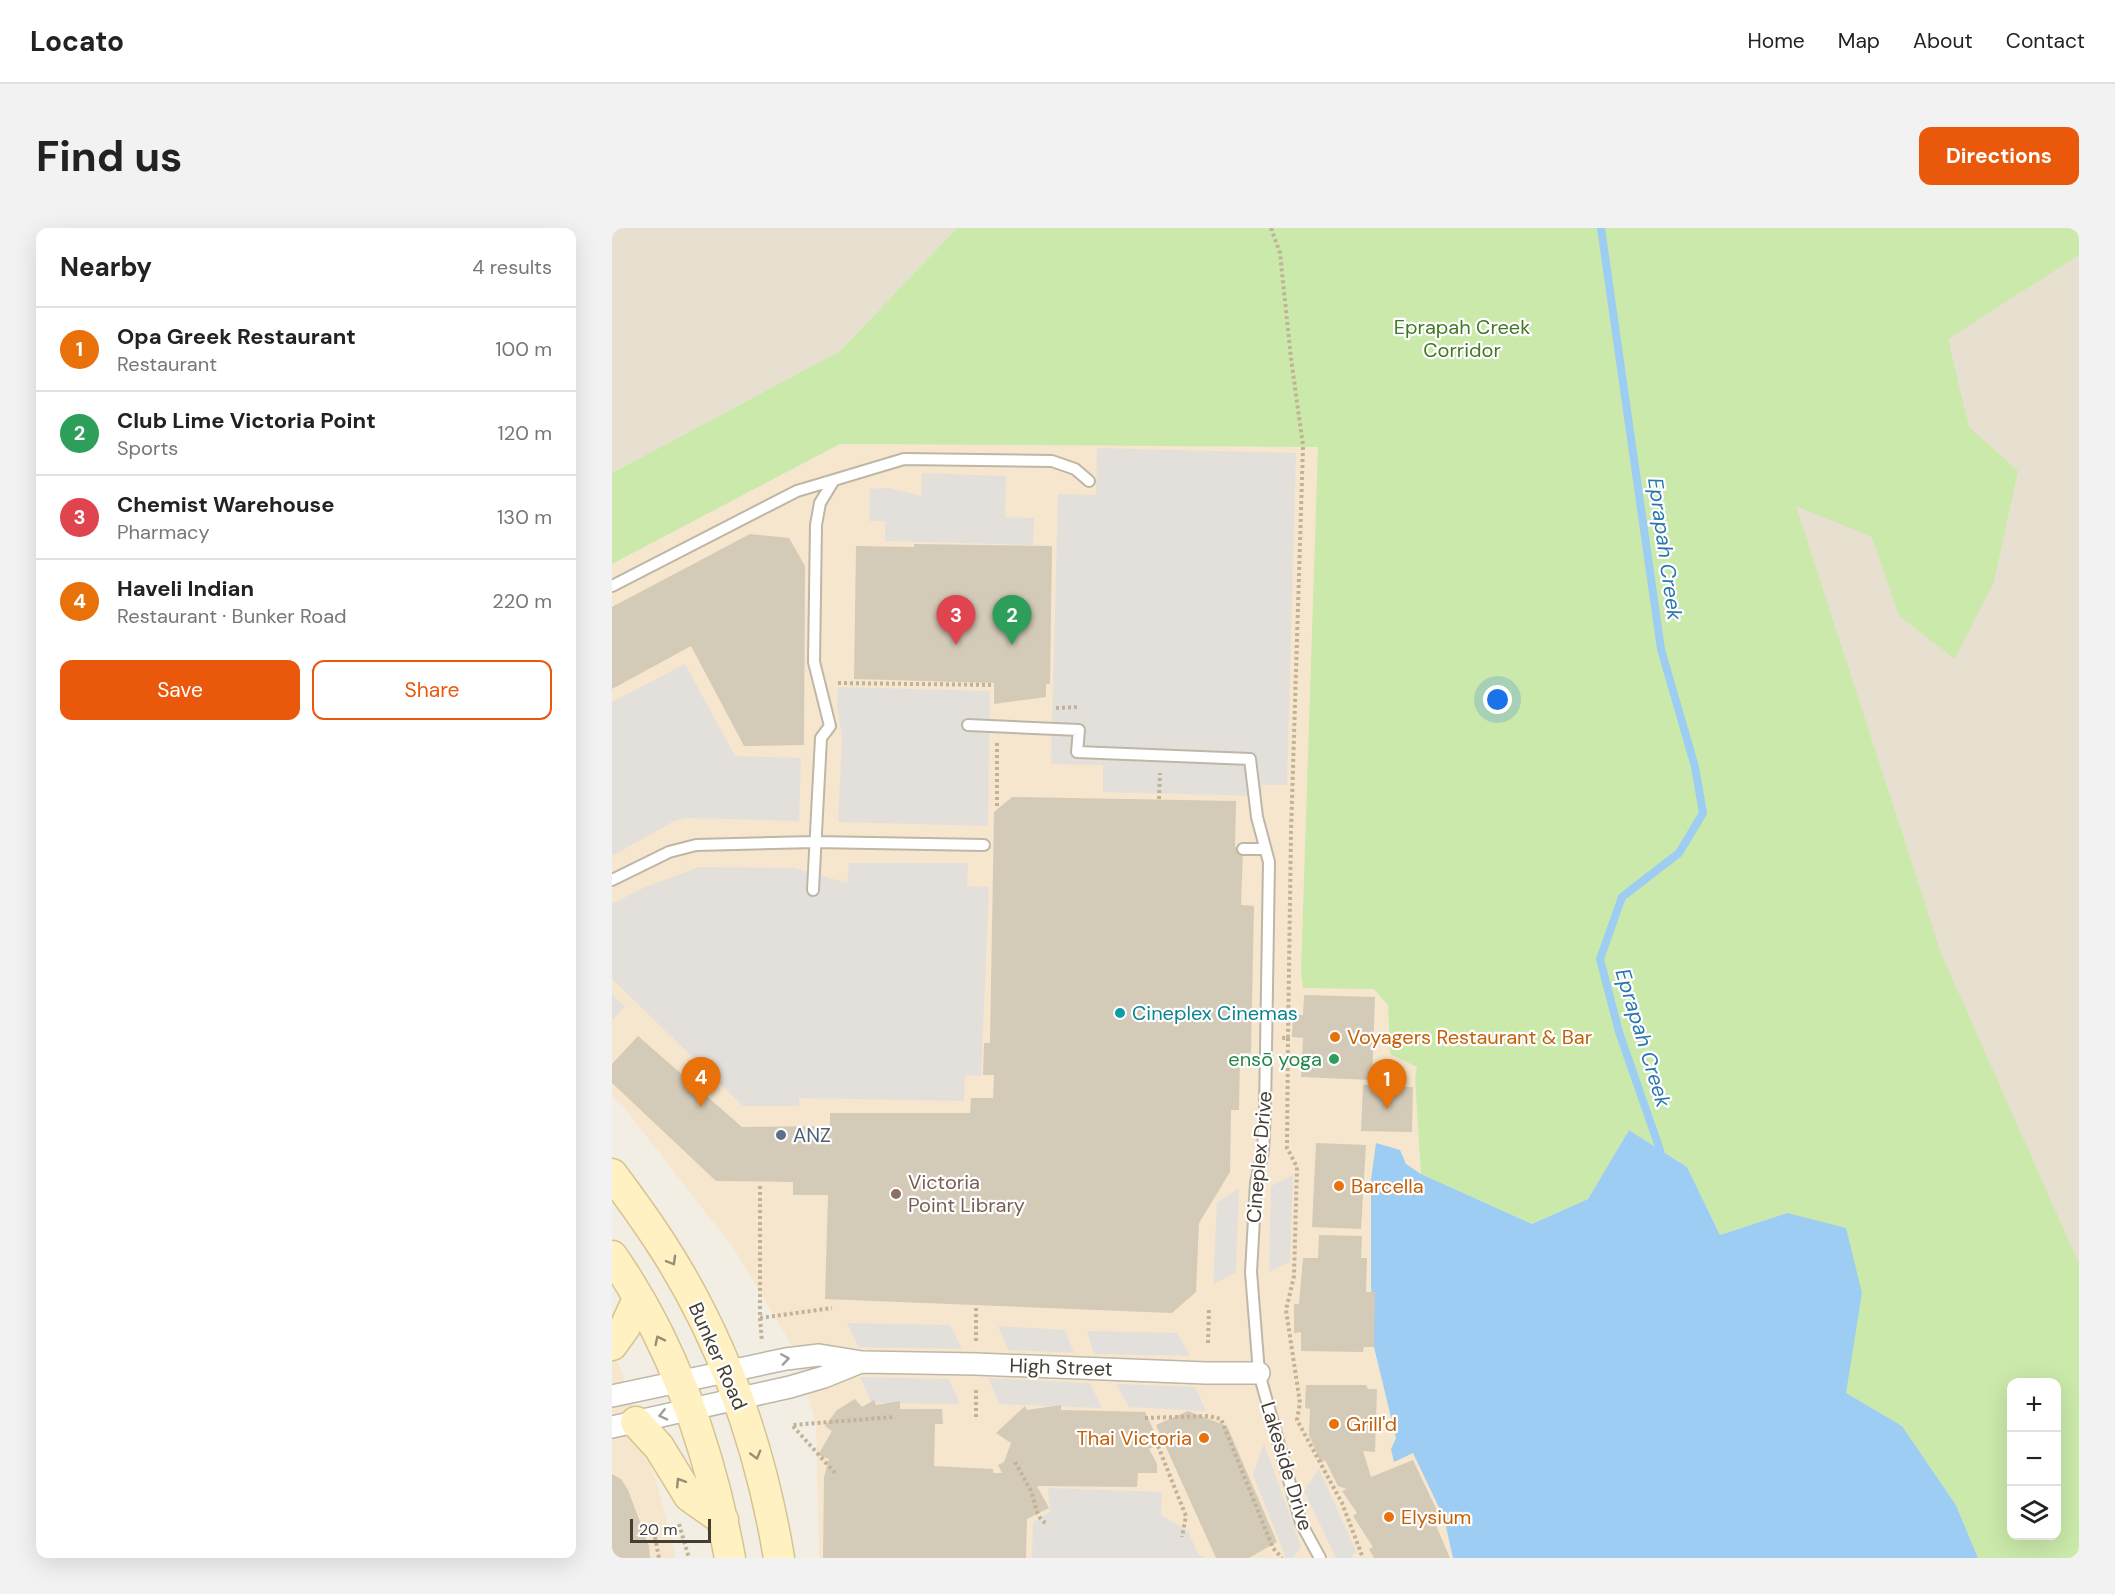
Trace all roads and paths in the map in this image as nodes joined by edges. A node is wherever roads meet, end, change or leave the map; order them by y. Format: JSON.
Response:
{"nodes":[{"id":1,"x":1271,"y":228,"type":"edge"},
{"id":2,"x":834,"y":480,"type":"junction"},
{"id":3,"x":1089,"y":481,"type":"dead end"},
{"id":4,"x":612,"y":586,"type":"edge"},
{"id":5,"x":994,"y":685,"type":"dead end"},
{"id":6,"x":823,"y":702,"type":"junction"},
{"id":7,"x":968,"y":725,"type":"dead end"},
{"id":8,"x":997,"y":740,"type":"dead end"},
{"id":9,"x":1160,"y":778,"type":"dead end"},
{"id":10,"x":1159,"y":800,"type":"dead end"},
{"id":11,"x":997,"y":809,"type":"dead end"},
{"id":12,"x":814,"y":842,"type":"junction"},
{"id":13,"x":984,"y":845,"type":"dead end"},
{"id":14,"x":1243,"y":849,"type":"dead end"},
{"id":15,"x":1264,"y":849,"type":"junction"},
{"id":16,"x":612,"y":880,"type":"edge"},
{"id":17,"x":813,"y":890,"type":"dead end"},
{"id":18,"x":1266,"y":1038,"type":"junction"},
{"id":19,"x":1288,"y":1038,"type":"junction"},
{"id":20,"x":612,"y":1174,"type":"edge"},
{"id":21,"x":760,"y":1186,"type":"dead end"},
{"id":22,"x":612,"y":1256,"type":"edge"},
{"id":23,"x":638,"y":1299,"type":"junction"},
{"id":24,"x":976,"y":1305,"type":"dead end"},
{"id":25,"x":1209,"y":1307,"type":"dead end"},
{"id":26,"x":832,"y":1308,"type":"dead end"},
{"id":27,"x":760,"y":1318,"type":"junction"},
{"id":28,"x":1208,"y":1342,"type":"dead end"},
{"id":29,"x":762,"y":1343,"type":"dead end"},
{"id":30,"x":976,"y":1344,"type":"dead end"},
{"id":31,"x":612,"y":1345,"type":"edge"},
{"id":32,"x":862,"y":1362,"type":"junction"},
{"id":33,"x":728,"y":1370,"type":"junction"},
{"id":34,"x":1259,"y":1373,"type":"junction"},
{"id":35,"x":976,"y":1390,"type":"dead end"},
{"id":36,"x":612,"y":1396,"type":"edge"},
{"id":37,"x":684,"y":1396,"type":"junction"},
{"id":38,"x":739,"y":1399,"type":"junction"},
{"id":39,"x":894,"y":1417,"type":"dead end"},
{"id":40,"x":976,"y":1417,"type":"dead end"},
{"id":41,"x":1145,"y":1418,"type":"dead end"},
{"id":42,"x":624,"y":1425,"type":"edge"},
{"id":43,"x":1158,"y":1446,"type":"dead end"},
{"id":44,"x":1015,"y":1462,"type":"dead end"},
{"id":45,"x":835,"y":1473,"type":"dead end"},
{"id":46,"x":723,"y":1520,"type":"junction"},
{"id":47,"x":1047,"y":1524,"type":"dead end"},
{"id":48,"x":655,"y":1537,"type":"dead end"},
{"id":49,"x":1182,"y":1537,"type":"dead end"},
{"id":50,"x":659,"y":1558,"type":"edge"},
{"id":51,"x":730,"y":1558,"type":"edge"},
{"id":52,"x":779,"y":1558,"type":"edge"},
{"id":53,"x":1282,"y":1558,"type":"edge"},
{"id":54,"x":1320,"y":1558,"type":"edge"},
{"id":55,"x":1363,"y":1558,"type":"edge"}],
"edges":[{"from":1,"to":19,"type":"path"},
{"from":2,"to":3,"type":"lane"},
{"from":2,"to":4,"type":"lane"},
{"from":2,"to":6,"type":"lane"},
{"from":5,"to":6,"type":"path"},
{"from":6,"to":12,"type":"lane"},
{"from":7,"to":15,"type":"lane","name":"Cineplex Drive"},
{"from":8,"to":11,"type":"path"},
{"from":9,"to":10,"type":"path"},
{"from":12,"to":13,"type":"lane"},
{"from":12,"to":16,"type":"lane"},
{"from":12,"to":17,"type":"lane"},
{"from":14,"to":15,"type":"lane"},
{"from":15,"to":18,"type":"lane","name":"Cineplex Drive"},
{"from":18,"to":19,"type":"path"},
{"from":18,"to":34,"type":"lane","name":"Cineplex Drive"},
{"from":19,"to":55,"type":"path"},
{"from":20,"to":33,"type":"main road","name":"Bunker Road","one_way":true},
{"from":21,"to":27,"type":"path"},
{"from":22,"to":23,"type":"main road"},
{"from":23,"to":31,"type":"main road"},
{"from":37,"to":23,"type":"main road","one_way":true},
{"from":24,"to":30,"type":"path"},
{"from":25,"to":28,"type":"path"},
{"from":26,"to":27,"type":"path"},
{"from":27,"to":29,"type":"path"},
{"from":33,"to":32,"type":"street","name":"High Street","one_way":true},
{"from":32,"to":34,"type":"street","name":"High Street"},
{"from":32,"to":38,"type":"street","name":"High Street"},
{"from":33,"to":37,"type":"street","name":"High Street"},
{"from":33,"to":38,"type":"main road","name":"Bunker Road"},
{"from":34,"to":54,"type":"lane","name":"Lakeside Drive"},
{"from":35,"to":40,"type":"path"},
{"from":36,"to":37,"type":"street"},
{"from":37,"to":38,"type":"street","name":"High Street"},
{"from":37,"to":42,"type":"street","one_way":true},
{"from":37,"to":46,"type":"main road"},
{"from":38,"to":52,"type":"main road","name":"Bunker Road","one_way":true},
{"from":39,"to":45,"type":"path"},
{"from":41,"to":53,"type":"path"},
{"from":46,"to":42,"type":"main road","one_way":true},
{"from":43,"to":49,"type":"path"},
{"from":44,"to":47,"type":"path"},
{"from":46,"to":51,"type":"main road"},
{"from":48,"to":50,"type":"path"}]}
